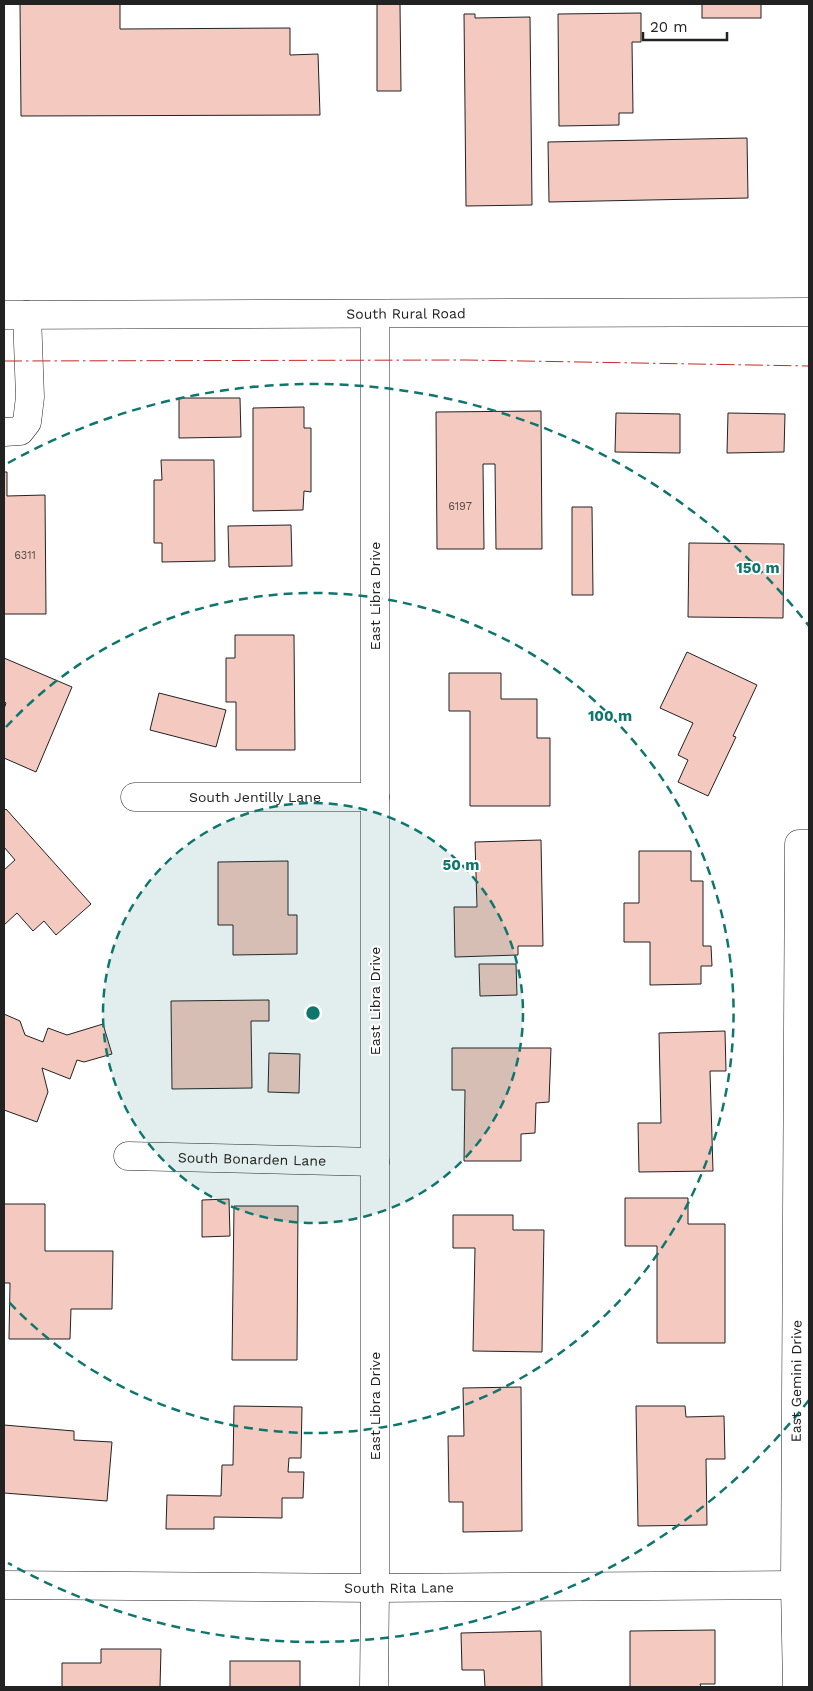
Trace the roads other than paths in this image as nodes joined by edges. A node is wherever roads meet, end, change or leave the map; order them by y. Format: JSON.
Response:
{"nodes":[{"id":1,"x":809,"y":312,"type":"edge"},
{"id":2,"x":375,"y":314,"type":"junction"},
{"id":3,"x":15,"y":315,"type":"edge"},
{"id":4,"x":4,"y":432,"type":"edge"},
{"id":5,"x":135,"y":797,"type":"dead end"},
{"id":6,"x":375,"y":797,"type":"junction"},
{"id":7,"x":809,"y":844,"type":"edge"},
{"id":8,"x":128,"y":1156,"type":"dead end"},
{"id":9,"x":375,"y":1162,"type":"junction"},
{"id":10,"x":4,"y":1585,"type":"edge"},
{"id":11,"x":795,"y":1585,"type":"junction"},
{"id":12,"x":375,"y":1588,"type":"junction"},
{"id":13,"x":374,"y":1687,"type":"edge"},
{"id":14,"x":797,"y":1687,"type":"edge"}],
"edges":[{"from":1,"to":2,"type":"street","name":"South Rural Road"},
{"from":2,"to":3,"type":"street","name":"South Rural Road"},
{"from":2,"to":6,"type":"street","name":"East Libra Drive"},
{"from":3,"to":4,"type":"street"},
{"from":5,"to":6,"type":"street","name":"South Jentilly Lane"},
{"from":6,"to":9,"type":"street","name":"East Libra Drive"},
{"from":7,"to":11,"type":"street","name":"East Gemini Drive"},
{"from":8,"to":9,"type":"street","name":"South Bonarden Lane"},
{"from":9,"to":12,"type":"street","name":"East Libra Drive"},
{"from":10,"to":12,"type":"street","name":"South Rita Lane"},
{"from":11,"to":12,"type":"street","name":"South Rita Lane"},
{"from":11,"to":14,"type":"street","name":"East Gemini Drive"},
{"from":12,"to":13,"type":"street","name":"East Libra Drive"}]}
